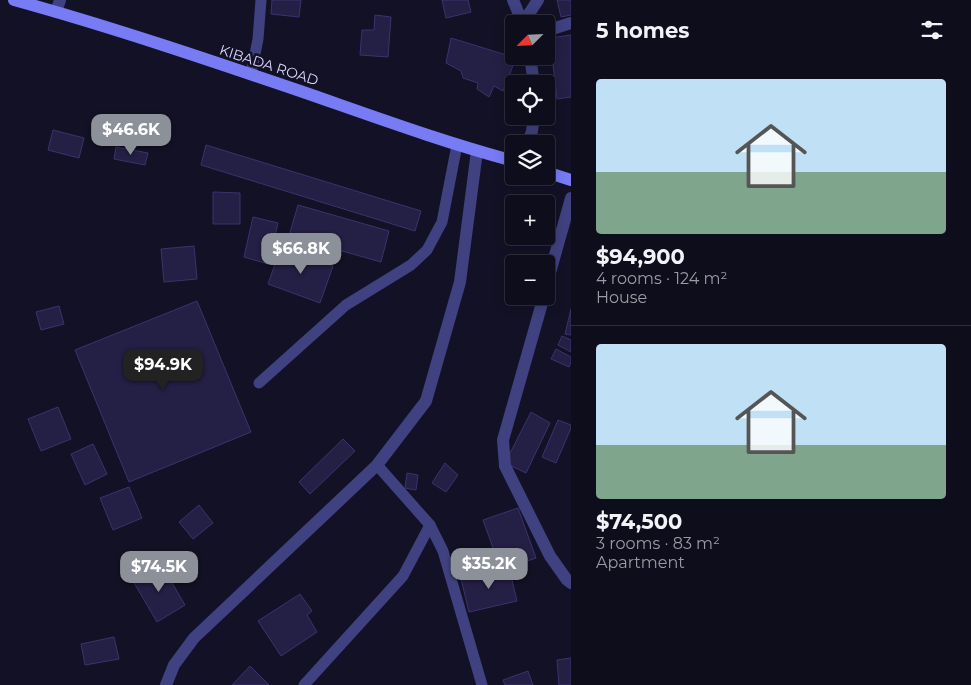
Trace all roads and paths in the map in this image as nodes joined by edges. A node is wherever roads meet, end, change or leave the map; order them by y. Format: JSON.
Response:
{"nodes":[{"id":1,"x":14,"y":0,"type":"edge"},
{"id":2,"x":261,"y":0,"type":"edge"},
{"id":3,"x":513,"y":0,"type":"edge"},
{"id":4,"x":538,"y":0,"type":"edge"},
{"id":5,"x":58,"y":6,"type":"edge"},
{"id":6,"x":520,"y":15,"type":"edge"},
{"id":7,"x":528,"y":15,"type":"edge"},
{"id":8,"x":571,"y":23,"type":"edge"},
{"id":9,"x":555,"y":28,"type":"edge"},
{"id":10,"x":251,"y":74,"type":"junction"},
{"id":11,"x":456,"y":145,"type":"junction"},
{"id":12,"x":477,"y":151,"type":"junction"},
{"id":13,"x":505,"y":159,"type":"edge"},
{"id":14,"x":555,"y":175,"type":"edge"},
{"id":15,"x":571,"y":180,"type":"edge"},
{"id":16,"x":571,"y":198,"type":"edge"},
{"id":17,"x":555,"y":255,"type":"edge"},
{"id":18,"x":541,"y":305,"type":"edge"},
{"id":19,"x":258,"y":383,"type":"dead end"},
{"id":20,"x":377,"y":465,"type":"junction"},
{"id":21,"x":430,"y":525,"type":"junction"},
{"id":22,"x":571,"y":583,"type":"edge"},
{"id":23,"x":166,"y":685,"type":"edge"},
{"id":24,"x":304,"y":685,"type":"edge"},
{"id":25,"x":482,"y":685,"type":"edge"}],
"edges":[{"from":1,"to":5,"type":"main road","name":"KIBADA ROAD"},
{"from":2,"to":10,"type":"lane"},
{"from":3,"to":6,"type":"street"},
{"from":4,"to":7,"type":"street"},
{"from":5,"to":10,"type":"main road","name":"KIBADA ROAD"},
{"from":8,"to":9,"type":"street"},
{"from":10,"to":11,"type":"main road","name":"KIBADA ROAD"},
{"from":11,"to":12,"type":"main road","name":"KIBADA ROAD"},
{"from":11,"to":19,"type":"lane"},
{"from":12,"to":13,"type":"main road","name":"KIBADA ROAD"},
{"from":12,"to":20,"type":"street"},
{"from":14,"to":15,"type":"main road"},
{"from":16,"to":17,"type":"street"},
{"from":18,"to":22,"type":"street"},
{"from":20,"to":21,"type":"lane"},
{"from":20,"to":23,"type":"street"},
{"from":21,"to":24,"type":"lane"},
{"from":21,"to":25,"type":"lane"}]}
